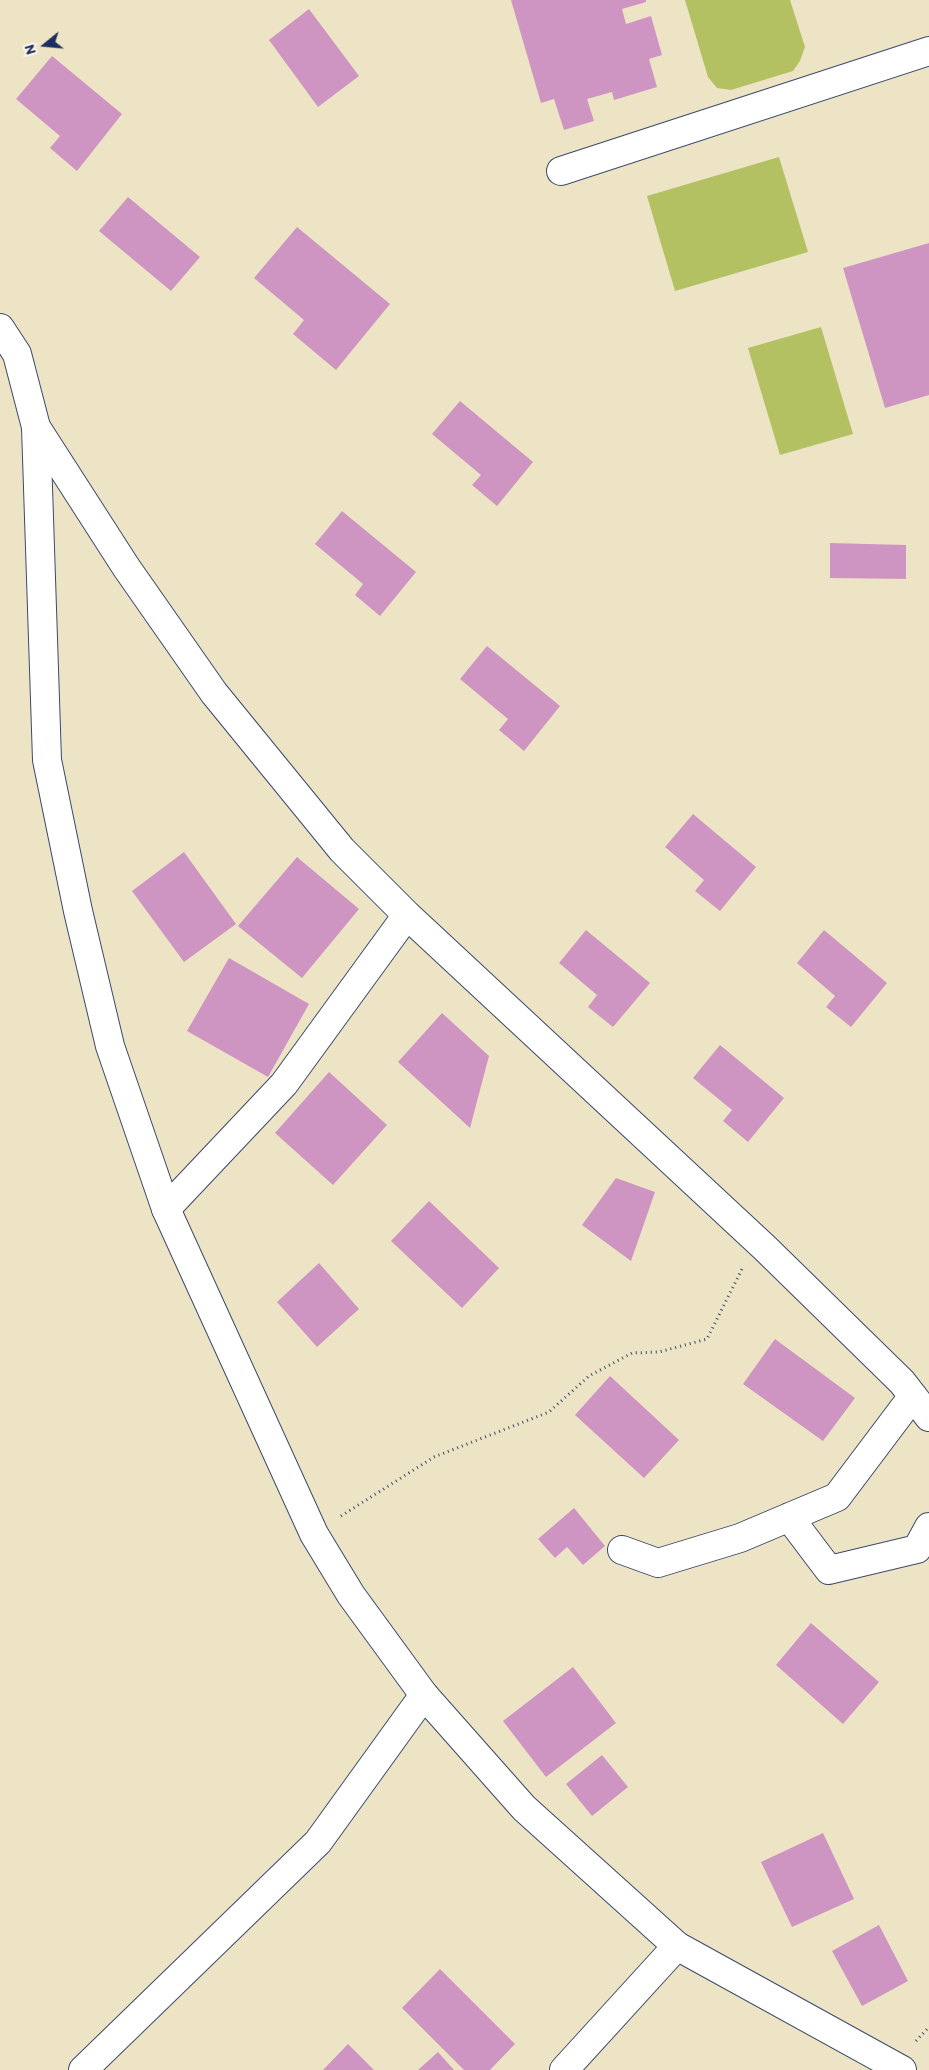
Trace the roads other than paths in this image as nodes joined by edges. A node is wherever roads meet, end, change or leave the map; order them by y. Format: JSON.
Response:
{"nodes":[{"id":1,"x":929,"y":51,"type":"edge"},
{"id":2,"x":561,"y":171,"type":"dead end"},
{"id":3,"x":0,"y":328,"type":"edge"},
{"id":4,"x":36,"y":427,"type":"junction"},
{"id":5,"x":407,"y":915,"type":"junction"},
{"id":6,"x":166,"y":1209,"type":"junction"},
{"id":7,"x":921,"y":1407,"type":"edge"},
{"id":8,"x":789,"y":1517,"type":"junction"},
{"id":9,"x":925,"y":1544,"type":"edge"},
{"id":10,"x":622,"y":1550,"type":"dead end"},
{"id":11,"x":424,"y":1695,"type":"junction"},
{"id":12,"x":677,"y":1946,"type":"junction"},
{"id":13,"x":83,"y":2070,"type":"edge"},
{"id":14,"x":564,"y":2070,"type":"edge"},
{"id":15,"x":902,"y":2070,"type":"edge"}],
"edges":[{"from":1,"to":2,"type":"street"},
{"from":3,"to":4,"type":"street"},
{"from":4,"to":5,"type":"street"},
{"from":4,"to":6,"type":"street"},
{"from":5,"to":6,"type":"street"},
{"from":5,"to":7,"type":"street"},
{"from":6,"to":11,"type":"street"},
{"from":7,"to":8,"type":"street"},
{"from":8,"to":9,"type":"street"},
{"from":8,"to":10,"type":"street"},
{"from":11,"to":12,"type":"street"},
{"from":11,"to":13,"type":"street"},
{"from":12,"to":14,"type":"street"},
{"from":12,"to":15,"type":"street"}]}
